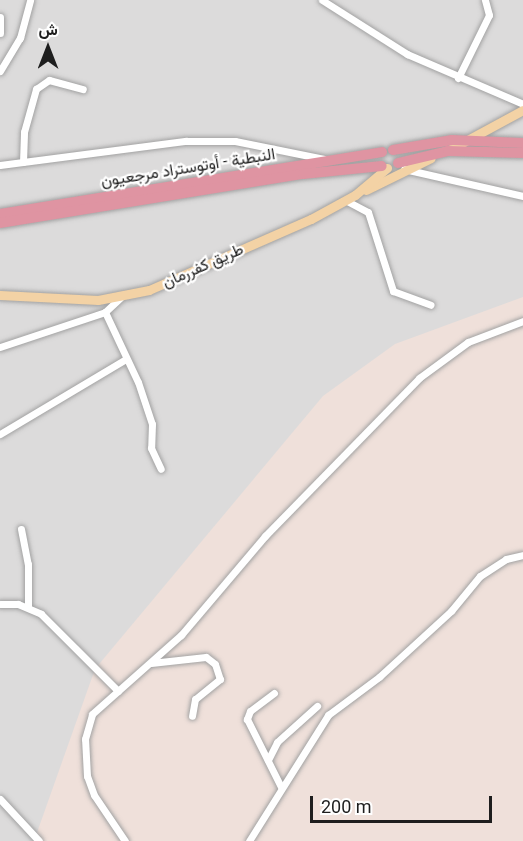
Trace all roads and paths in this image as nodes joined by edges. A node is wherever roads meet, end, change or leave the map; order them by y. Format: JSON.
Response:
{"nodes":[{"id":1,"x":30,"y":0,"type":"edge"},
{"id":2,"x":322,"y":0,"type":"edge"},
{"id":3,"x":485,"y":0,"type":"edge"},
{"id":4,"x":0,"y":17,"type":"edge"},
{"id":5,"x":0,"y":33,"type":"edge"},
{"id":6,"x":0,"y":71,"type":"edge"},
{"id":7,"x":458,"y":78,"type":"junction"},
{"id":8,"x":83,"y":89,"type":"dead end"},
{"id":9,"x":523,"y":104,"type":"edge"},
{"id":10,"x":523,"y":110,"type":"edge"},
{"id":11,"x":471,"y":140,"type":"junction"},
{"id":12,"x":523,"y":143,"type":"edge"},
{"id":13,"x":387,"y":151,"type":"junction"},
{"id":14,"x":443,"y":153,"type":"junction"},
{"id":15,"x":523,"y":153,"type":"edge"},
{"id":16,"x":330,"y":160,"type":"junction"},
{"id":17,"x":23,"y":162,"type":"junction"},
{"id":18,"x":0,"y":165,"type":"edge"},
{"id":19,"x":394,"y":166,"type":"junction"},
{"id":20,"x":355,"y":195,"type":"junction"},
{"id":21,"x":523,"y":196,"type":"edge"},
{"id":22,"x":345,"y":201,"type":"junction"},
{"id":23,"x":0,"y":214,"type":"edge"},
{"id":24,"x":0,"y":224,"type":"edge"},
{"id":25,"x":0,"y":295,"type":"edge"},
{"id":26,"x":120,"y":298,"type":"junction"},
{"id":27,"x":431,"y":305,"type":"dead end"},
{"id":28,"x":105,"y":312,"type":"junction"},
{"id":29,"x":523,"y":321,"type":"edge"},
{"id":30,"x":0,"y":347,"type":"edge"},
{"id":31,"x":126,"y":359,"type":"junction"},
{"id":32,"x":0,"y":434,"type":"edge"},
{"id":33,"x":161,"y":469,"type":"dead end"},
{"id":34,"x":21,"y":529,"type":"dead end"},
{"id":35,"x":523,"y":555,"type":"edge"},
{"id":36,"x":0,"y":604,"type":"edge"},
{"id":37,"x":28,"y":607,"type":"junction"},
{"id":38,"x":151,"y":663,"type":"junction"},
{"id":39,"x":118,"y":691,"type":"junction"},
{"id":40,"x":274,"y":693,"type":"dead end"},
{"id":41,"x":317,"y":706,"type":"dead end"},
{"id":42,"x":192,"y":716,"type":"dead end"},
{"id":43,"x":268,"y":760,"type":"junction"},
{"id":44,"x":281,"y":787,"type":"junction"},
{"id":45,"x":0,"y":799,"type":"edge"},
{"id":46,"x":39,"y":841,"type":"edge"},
{"id":47,"x":124,"y":841,"type":"edge"},
{"id":48,"x":249,"y":841,"type":"edge"}],
"edges":[{"from":1,"to":6,"type":"street"},
{"from":2,"to":7,"type":"street"},
{"from":3,"to":7,"type":"street"},
{"from":4,"to":5,"type":"street"},
{"from":7,"to":9,"type":"street"},
{"from":8,"to":17,"type":"street"},
{"from":10,"to":11,"type":"main road"},
{"from":11,"to":12,"type":"highway","name":"النبطية - أوتوستراد مرجعيون"},
{"from":11,"to":13,"type":"highway","name":"النبطية - أوتوستراد مرجعيون"},
{"from":11,"to":14,"type":"main road"},
{"from":13,"to":16,"type":"highway","name":"النبطية - أوتوستراد مرجعيون"},
{"from":13,"to":19,"type":"highway"},
{"from":13,"to":19,"type":"highway"},
{"from":14,"to":15,"type":"highway","name":"النبطية - أوتوستراد مرجعيون"},
{"from":14,"to":19,"type":"highway","name":"النبطية - أوتوستراد مرجعيون"},
{"from":16,"to":17,"type":"street"},
{"from":16,"to":23,"type":"highway","name":"النبطية - أوتوستراد مرجعيون"},
{"from":17,"to":18,"type":"street"},
{"from":19,"to":20,"type":"main road","name":"طريق كفررمان"},
{"from":19,"to":20,"type":"main road"},
{"from":19,"to":21,"type":"street"},
{"from":19,"to":24,"type":"highway","name":"النبطية - أوتوستراد مرجعيون"},
{"from":20,"to":22,"type":"main road","name":"طريق كفررمان"},
{"from":22,"to":26,"type":"main road","name":"طريق كفررمان"},
{"from":22,"to":27,"type":"street"},
{"from":25,"to":26,"type":"main road","name":"طريق كفررمان"},
{"from":26,"to":28,"type":"street"},
{"from":28,"to":30,"type":"street"},
{"from":28,"to":31,"type":"street"},
{"from":29,"to":38,"type":"street"},
{"from":31,"to":32,"type":"street"},
{"from":31,"to":33,"type":"street"},
{"from":34,"to":37,"type":"street"},
{"from":35,"to":44,"type":"street"},
{"from":36,"to":37,"type":"street"},
{"from":37,"to":39,"type":"street"},
{"from":38,"to":39,"type":"street"},
{"from":38,"to":42,"type":"street"},
{"from":39,"to":47,"type":"street"},
{"from":40,"to":43,"type":"street"},
{"from":41,"to":43,"type":"street"},
{"from":43,"to":44,"type":"street"},
{"from":44,"to":48,"type":"street"},
{"from":45,"to":46,"type":"street"}]}
